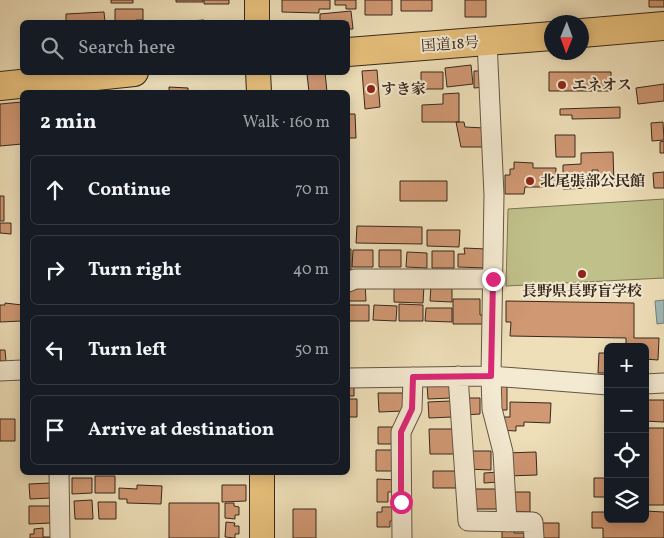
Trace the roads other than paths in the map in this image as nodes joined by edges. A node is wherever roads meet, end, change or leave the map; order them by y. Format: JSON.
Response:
{"nodes":[{"id":1,"x":257,"y":0,"type":"edge"},
{"id":2,"x":257,"y":20,"type":"edge"},
{"id":3,"x":664,"y":26,"type":"edge"},
{"id":4,"x":589,"y":32,"type":"edge"},
{"id":5,"x":544,"y":37,"type":"edge"},
{"id":6,"x":487,"y":41,"type":"junction"},
{"id":7,"x":350,"y":52,"type":"edge"},
{"id":8,"x":116,"y":75,"type":"edge"},
{"id":9,"x":258,"y":75,"type":"edge"},
{"id":10,"x":0,"y":86,"type":"edge"},
{"id":11,"x":45,"y":87,"type":"edge"},
{"id":12,"x":259,"y":90,"type":"edge"},
{"id":13,"x":493,"y":279,"type":"junction"},
{"id":14,"x":350,"y":281,"type":"edge"},
{"id":15,"x":20,"y":370,"type":"edge"},
{"id":16,"x":0,"y":371,"type":"edge"},
{"id":17,"x":458,"y":376,"type":"junction"},
{"id":18,"x":491,"y":376,"type":"junction"},
{"id":19,"x":413,"y":377,"type":"junction"},
{"id":20,"x":350,"y":378,"type":"edge"},
{"id":21,"x":664,"y":383,"type":"edge"},
{"id":22,"x":649,"y":384,"type":"edge"},
{"id":23,"x":604,"y":385,"type":"edge"},
{"id":24,"x":59,"y":475,"type":"edge"},
{"id":25,"x":262,"y":475,"type":"edge"},
{"id":26,"x":507,"y":522,"type":"junction"},
{"id":27,"x":60,"y":538,"type":"edge"},
{"id":28,"x":262,"y":538,"type":"edge"},
{"id":29,"x":402,"y":538,"type":"edge"},
{"id":30,"x":534,"y":538,"type":"edge"}],
"edges":[{"from":1,"to":2,"type":"main road"},
{"from":3,"to":4,"type":"highway"},
{"from":5,"to":6,"type":"highway","name":"国道18号"},
{"from":6,"to":7,"type":"highway","name":"国道18号"},
{"from":6,"to":13,"type":"street"},
{"from":8,"to":11,"type":"highway"},
{"from":9,"to":12,"type":"main road"},
{"from":10,"to":11,"type":"highway"},
{"from":13,"to":14,"type":"street"},
{"from":13,"to":18,"type":"street"},
{"from":15,"to":16,"type":"street"},
{"from":17,"to":18,"type":"street"},
{"from":17,"to":19,"type":"street"},
{"from":17,"to":26,"type":"street"},
{"from":18,"to":23,"type":"street"},
{"from":18,"to":26,"type":"street"},
{"from":19,"to":20,"type":"street"},
{"from":19,"to":29,"type":"street"},
{"from":21,"to":22,"type":"street"},
{"from":24,"to":27,"type":"street"},
{"from":25,"to":28,"type":"main road"},
{"from":26,"to":30,"type":"street"}]}
